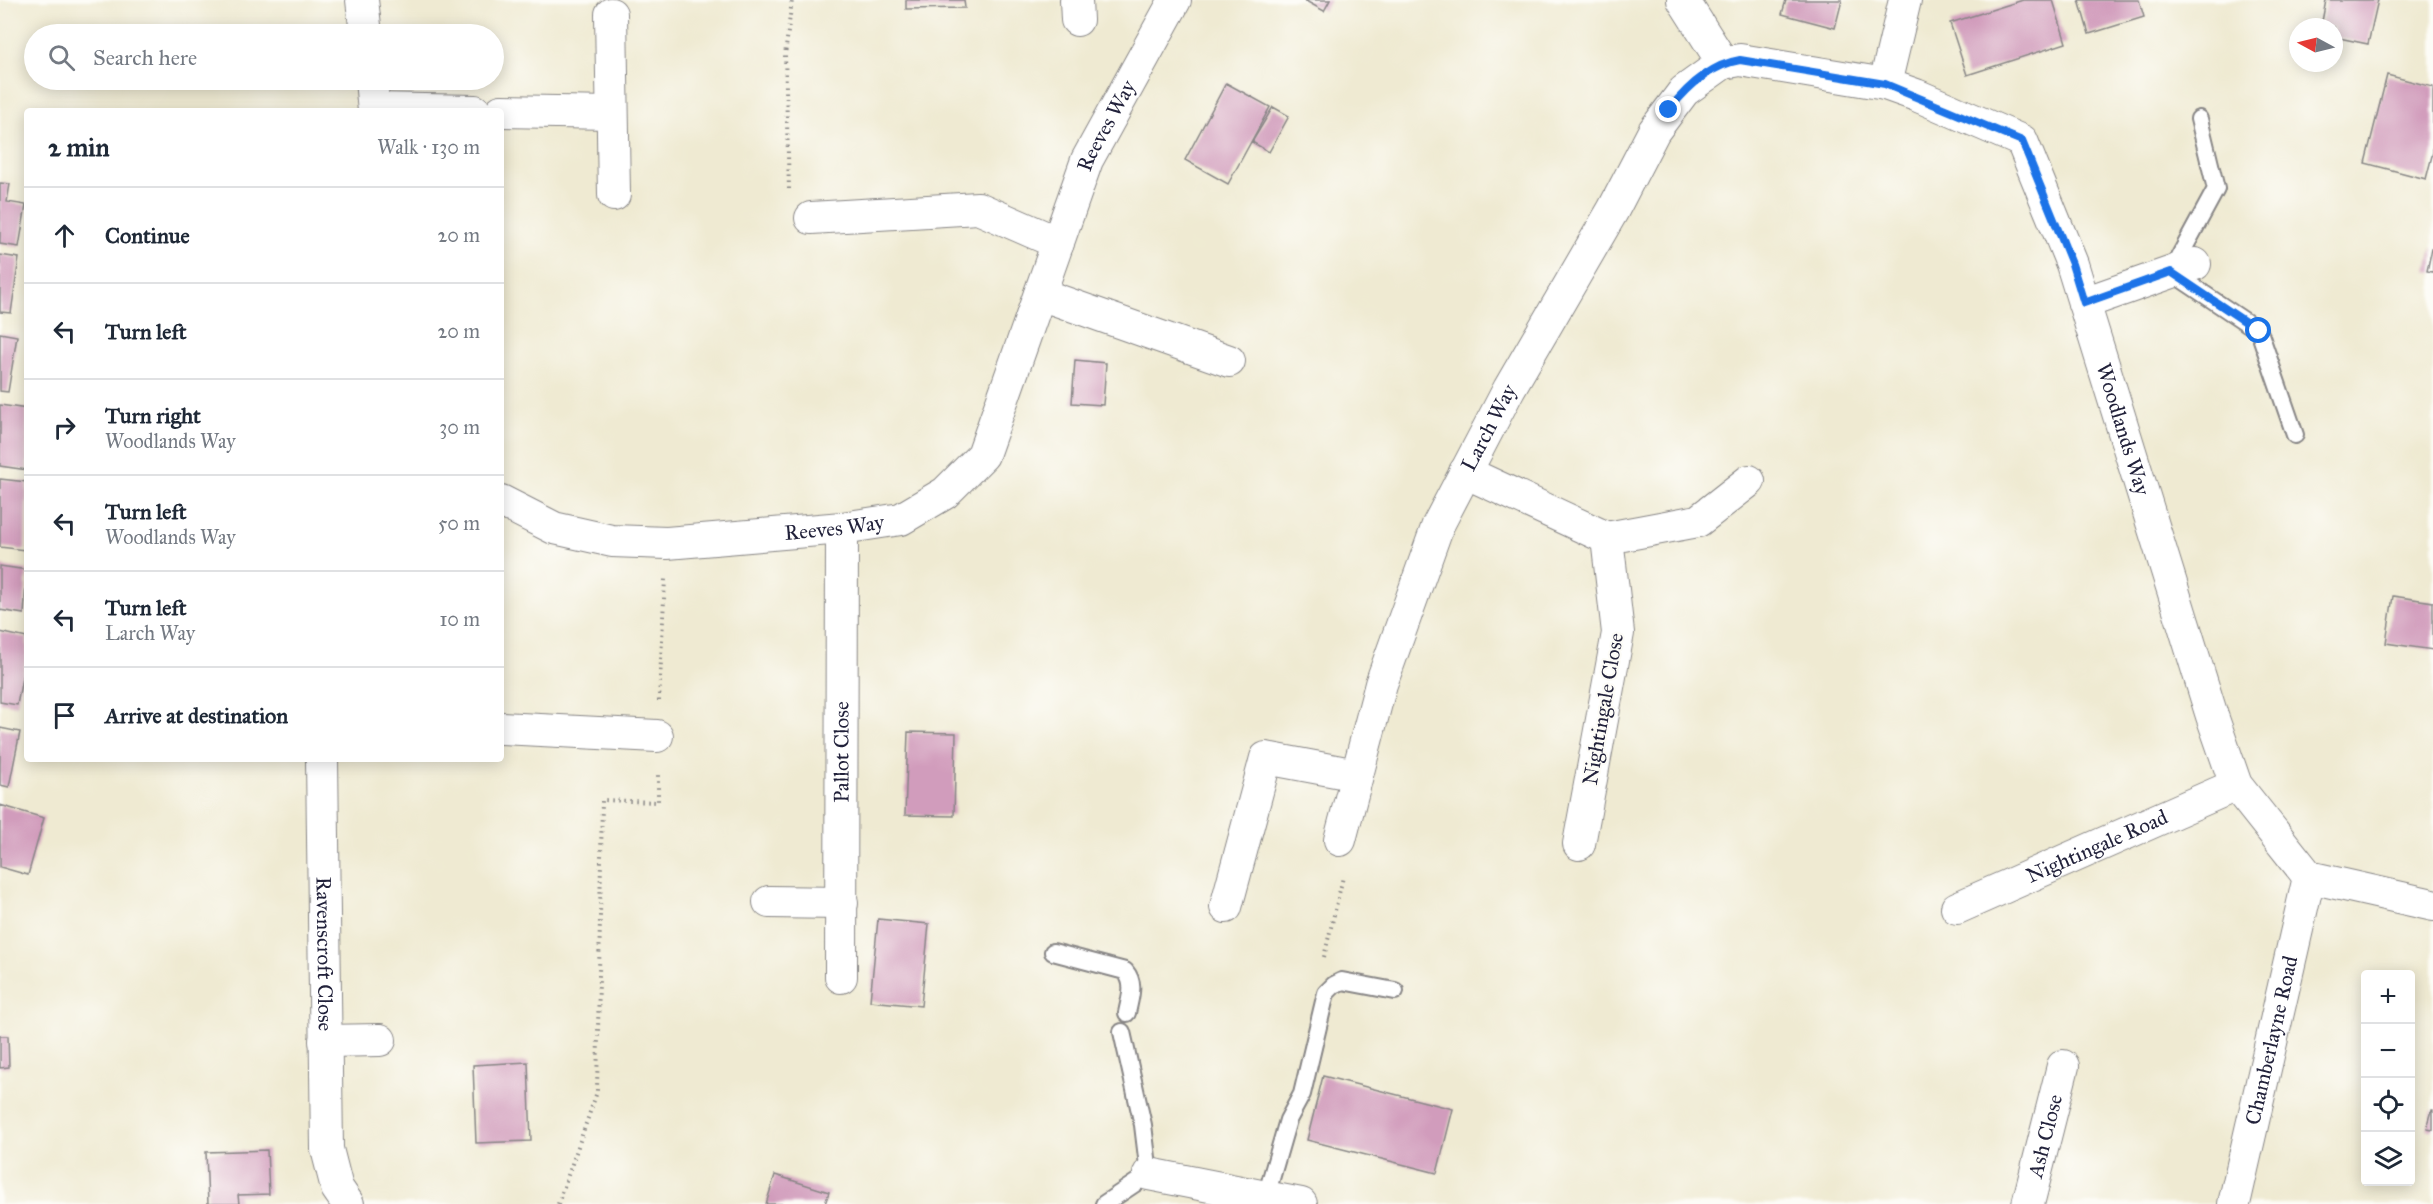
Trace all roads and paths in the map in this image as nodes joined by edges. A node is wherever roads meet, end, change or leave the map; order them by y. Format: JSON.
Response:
{"nodes":[{"id":1,"x":362,"y":0,"type":"edge"},
{"id":2,"x":792,"y":0,"type":"edge"},
{"id":3,"x":1175,"y":0,"type":"edge"},
{"id":4,"x":1683,"y":0,"type":"edge"},
{"id":5,"x":1905,"y":0,"type":"edge"},
{"id":6,"x":610,"y":14,"type":"dead end"},
{"id":7,"x":365,"y":24,"type":"edge"},
{"id":8,"x":1723,"y":63,"type":"junction"},
{"id":9,"x":1885,"y":84,"type":"junction"},
{"id":10,"x":373,"y":100,"type":"edge"},
{"id":11,"x":447,"y":108,"type":"edge"},
{"id":12,"x":504,"y":111,"type":"edge"},
{"id":13,"x":612,"y":113,"type":"junction"},
{"id":14,"x":2199,"y":119,"type":"dead end"},
{"id":15,"x":614,"y":195,"type":"dead end"},
{"id":16,"x":811,"y":218,"type":"joint"},
{"id":17,"x":1058,"y":243,"type":"junction"},
{"id":18,"x":2183,"y":268,"type":"junction"},
{"id":19,"x":1040,"y":294,"type":"junction"},
{"id":20,"x":2084,"y":303,"type":"junction"},
{"id":21,"x":1229,"y":361,"type":"dead end"},
{"id":22,"x":2295,"y":435,"type":"dead end"},
{"id":23,"x":1465,"y":472,"type":"junction"},
{"id":24,"x":1749,"y":481,"type":"dead end"},
{"id":25,"x":504,"y":503,"type":"edge"},
{"id":26,"x":842,"y":528,"type":"junction"},
{"id":27,"x":1607,"y":538,"type":"junction"},
{"id":28,"x":667,"y":543,"type":"junction"},
{"id":29,"x":504,"y":728,"type":"edge"},
{"id":30,"x":657,"y":736,"type":"junction"},
{"id":31,"x":322,"y":762,"type":"edge"},
{"id":32,"x":1357,"y":775,"type":"junction"},
{"id":33,"x":2236,"y":785,"type":"junction"},
{"id":34,"x":1340,"y":840,"type":"joint"},
{"id":35,"x":1579,"y":844,"type":"dead end"},
{"id":36,"x":2309,"y":878,"type":"junction"},
{"id":37,"x":769,"y":902,"type":"dead end"},
{"id":38,"x":842,"y":903,"type":"junction"},
{"id":39,"x":2433,"y":905,"type":"edge"},
{"id":40,"x":1226,"y":908,"type":"dead end"},
{"id":41,"x":1957,"y":908,"type":"dead end"},
{"id":42,"x":1053,"y":952,"type":"dead end"},
{"id":43,"x":841,"y":977,"type":"dead end"},
{"id":44,"x":1334,"y":985,"type":"junction"},
{"id":45,"x":1395,"y":991,"type":"dead end"},
{"id":46,"x":1127,"y":1013,"type":"dead end"},
{"id":47,"x":1122,"y":1032,"type":"dead end"},
{"id":48,"x":380,"y":1040,"type":"dead end"},
{"id":49,"x":325,"y":1041,"type":"junction"},
{"id":50,"x":2063,"y":1066,"type":"dead end"},
{"id":51,"x":1149,"y":1174,"type":"junction"},
{"id":52,"x":1266,"y":1196,"type":"junction"},
{"id":53,"x":348,"y":1204,"type":"edge"},
{"id":54,"x":558,"y":1204,"type":"edge"},
{"id":55,"x":1104,"y":1204,"type":"edge"},
{"id":56,"x":1301,"y":1204,"type":"edge"},
{"id":57,"x":2028,"y":1204,"type":"edge"},
{"id":58,"x":2234,"y":1204,"type":"edge"}],
"edges":[{"from":1,"to":7,"type":"street"},
{"from":2,"to":16,"type":"path"},
{"from":3,"to":17,"type":"street","name":"Reeves Way"},
{"from":4,"to":8,"type":"street"},
{"from":5,"to":9,"type":"street"},
{"from":6,"to":13,"type":"street"},
{"from":8,"to":9,"type":"street","name":"Woodlands Way"},
{"from":8,"to":23,"type":"street","name":"Larch Way"},
{"from":9,"to":20,"type":"street","name":"Woodlands Way"},
{"from":10,"to":11,"type":"street"},
{"from":12,"to":13,"type":"street"},
{"from":13,"to":15,"type":"street"},
{"from":14,"to":18,"type":"lane"},
{"from":16,"to":17,"type":"street"},
{"from":17,"to":19,"type":"street","name":"Reeves Way"},
{"from":18,"to":20,"type":"street"},
{"from":18,"to":22,"type":"lane"},
{"from":19,"to":21,"type":"street"},
{"from":19,"to":26,"type":"street","name":"Reeves Way"},
{"from":20,"to":33,"type":"street","name":"Woodlands Way"},
{"from":23,"to":27,"type":"street"},
{"from":23,"to":32,"type":"street","name":"Larch Way"},
{"from":24,"to":27,"type":"street"},
{"from":25,"to":28,"type":"street","name":"Reeves Way"},
{"from":26,"to":28,"type":"street","name":"Reeves Way"},
{"from":26,"to":38,"type":"street","name":"Pallot Close"},
{"from":27,"to":35,"type":"street","name":"Nightingale Close"},
{"from":28,"to":30,"type":"path"},
{"from":29,"to":30,"type":"street"},
{"from":30,"to":54,"type":"path"},
{"from":31,"to":49,"type":"street","name":"Ravenscroft Close"},
{"from":32,"to":34,"type":"street","name":"Larch Way"},
{"from":32,"to":40,"type":"street"},
{"from":33,"to":36,"type":"street","name":"Woodlands Way"},
{"from":33,"to":41,"type":"street","name":"Nightingale Road"},
{"from":34,"to":44,"type":"path"},
{"from":36,"to":39,"type":"street"},
{"from":36,"to":58,"type":"street","name":"Chamberlayne Road"},
{"from":37,"to":38,"type":"street"},
{"from":38,"to":43,"type":"street","name":"Pallot Close"},
{"from":42,"to":46,"type":"lane"},
{"from":44,"to":45,"type":"lane"},
{"from":44,"to":52,"type":"lane"},
{"from":47,"to":51,"type":"lane"},
{"from":48,"to":49,"type":"street"},
{"from":49,"to":53,"type":"street","name":"Ravenscroft Close"},
{"from":50,"to":57,"type":"street","name":"Ash Close"},
{"from":51,"to":52,"type":"street"},
{"from":51,"to":55,"type":"lane"},
{"from":52,"to":56,"type":"street"}]}
